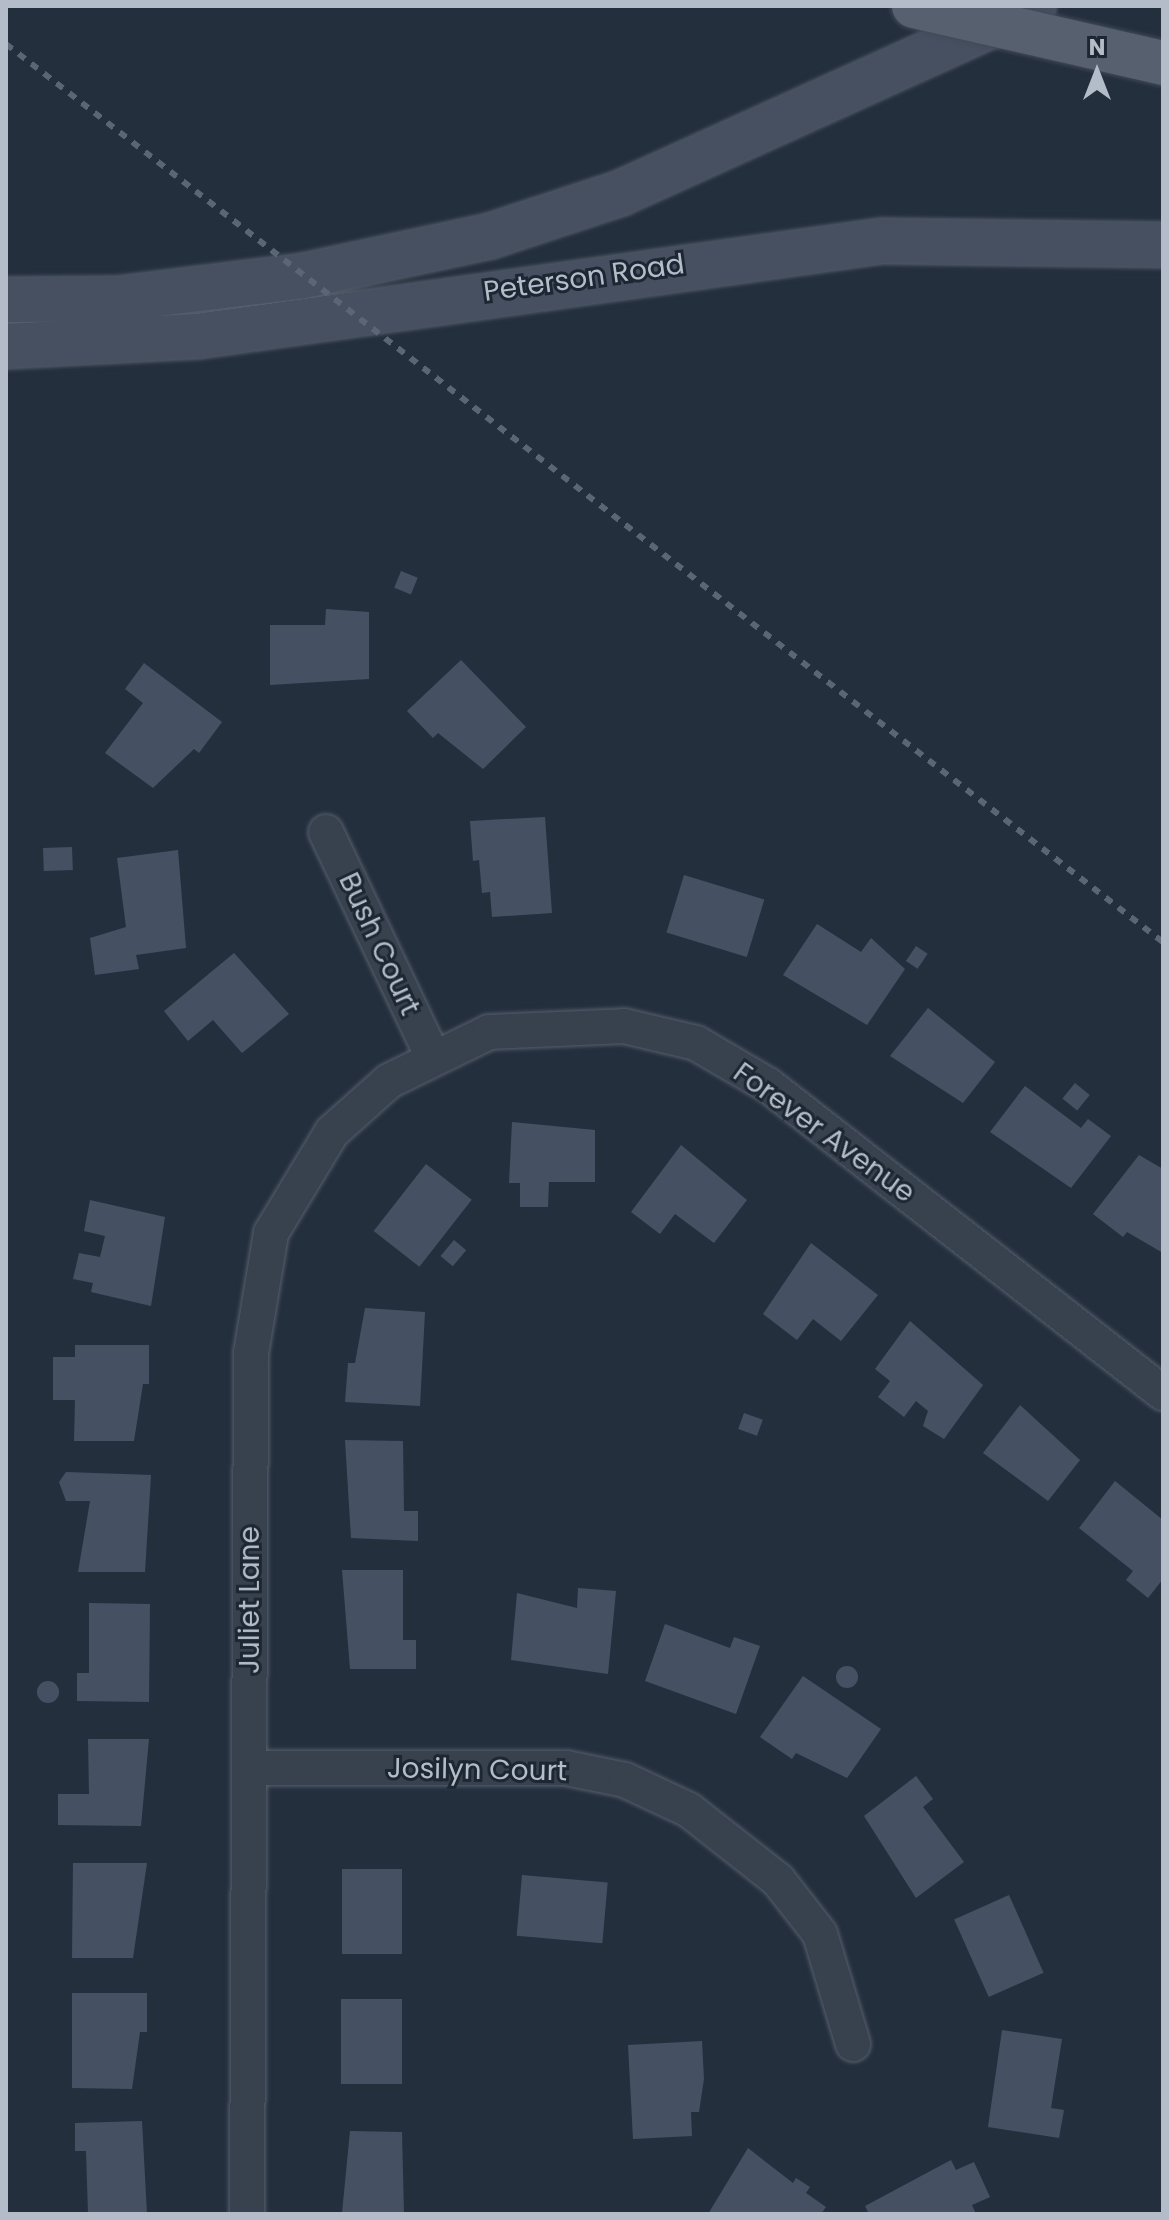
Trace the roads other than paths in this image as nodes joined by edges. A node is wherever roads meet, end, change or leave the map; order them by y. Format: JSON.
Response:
{"nodes":[{"id":1,"x":914,"y":6,"type":"edge"},
{"id":2,"x":1034,"y":6,"type":"edge"},
{"id":3,"x":1163,"y":63,"type":"edge"},
{"id":4,"x":1163,"y":245,"type":"edge"},
{"id":5,"x":6,"y":300,"type":"edge"},
{"id":6,"x":6,"y":346,"type":"edge"},
{"id":7,"x":326,"y":832,"type":"dead end"},
{"id":8,"x":433,"y":1057,"type":"junction"},
{"id":9,"x":1163,"y":1393,"type":"edge"},
{"id":10,"x":249,"y":1768,"type":"junction"},
{"id":11,"x":853,"y":2044,"type":"dead end"},
{"id":12,"x":247,"y":2214,"type":"edge"}],
"edges":[{"from":1,"to":3,"type":"main road","bridge":true},
{"from":2,"to":5,"type":"main road","name":"Peterson Road"},
{"from":4,"to":6,"type":"main road","name":"Peterson Road"},
{"from":7,"to":8,"type":"street","name":"Bush Court"},
{"from":8,"to":9,"type":"street","name":"Forever Avenue"},
{"from":8,"to":10,"type":"street","name":"Juliet Lane"},
{"from":10,"to":11,"type":"street","name":"Josilyn Court"},
{"from":10,"to":12,"type":"street","name":"Juliet Lane"}]}
